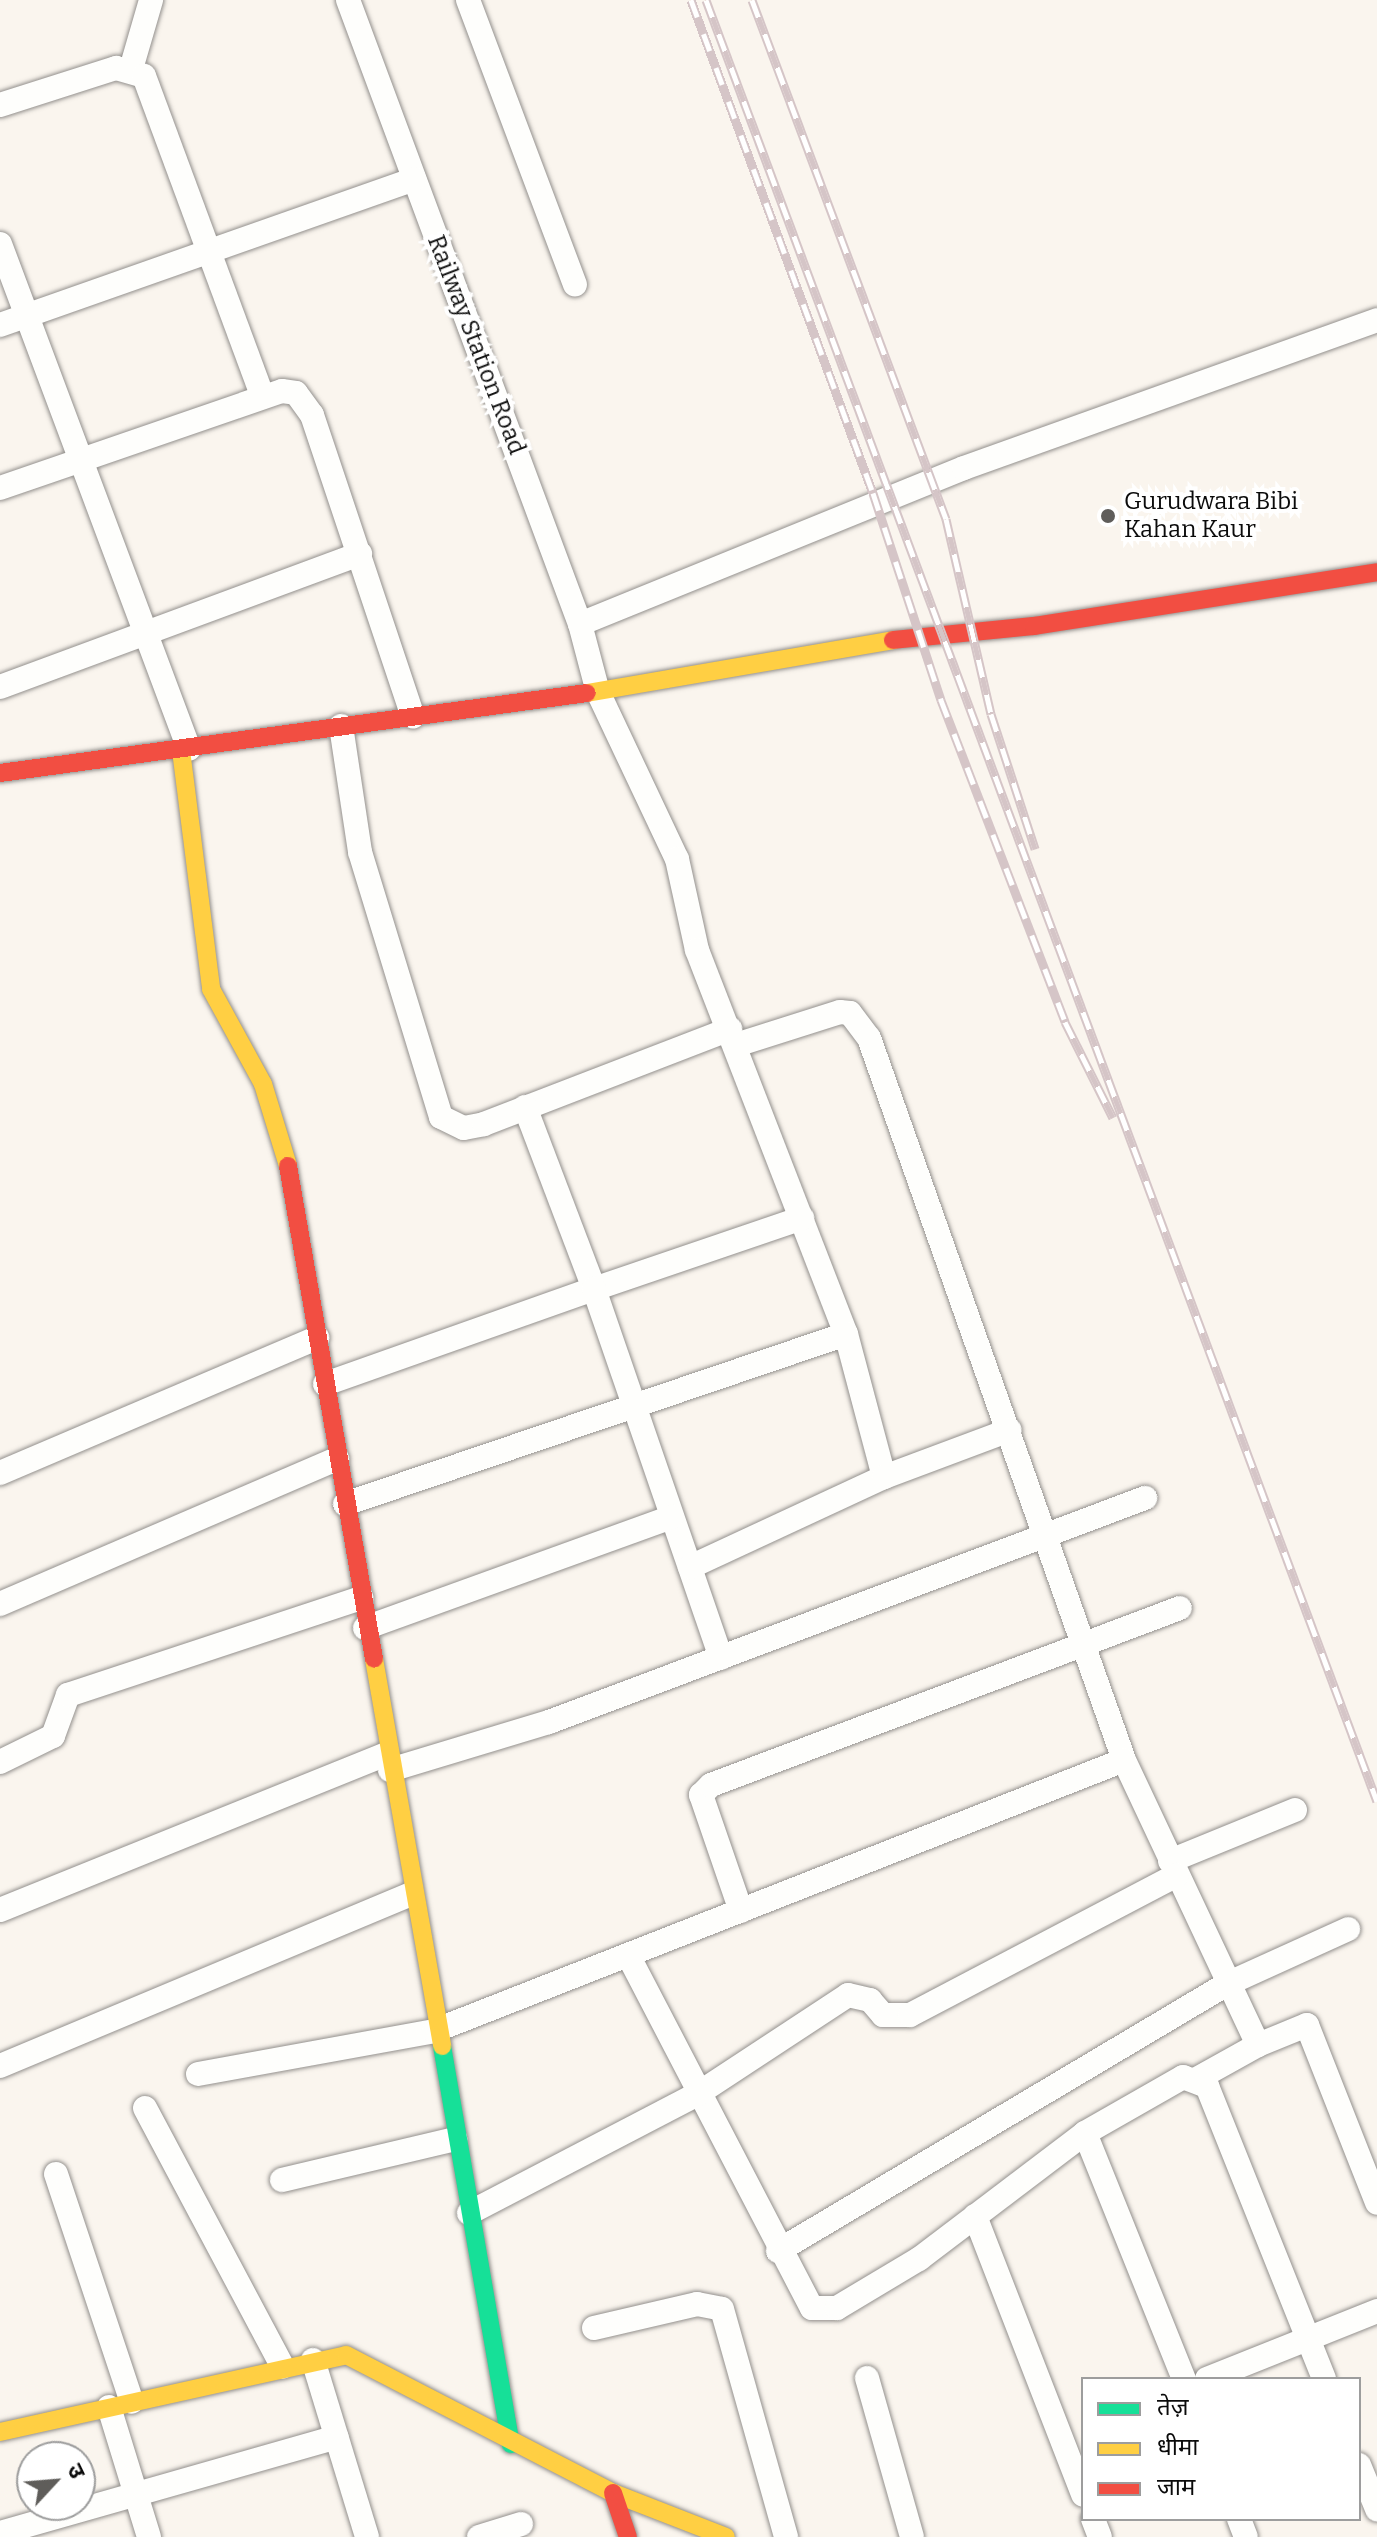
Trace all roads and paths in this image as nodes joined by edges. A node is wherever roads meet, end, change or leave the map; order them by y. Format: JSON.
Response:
{"nodes":[{"id":1,"x":151,"y":0,"type":"edge"},
{"id":2,"x":348,"y":0,"type":"edge"},
{"id":3,"x":468,"y":0,"type":"edge"},
{"id":4,"x":131,"y":69,"type":"junction"},
{"id":5,"x":0,"y":105,"type":"edge"},
{"id":6,"x":414,"y":179,"type":"junction"},
{"id":7,"x":0,"y":244,"type":"edge"},
{"id":8,"x":209,"y":250,"type":"junction"},
{"id":9,"x":575,"y":285,"type":"dead end"},
{"id":10,"x":24,"y":316,"type":"junction"},
{"id":11,"x":1377,"y":320,"type":"edge"},
{"id":12,"x":0,"y":325,"type":"edge"},
{"id":13,"x":263,"y":397,"type":"junction"},
{"id":14,"x":78,"y":462,"type":"junction"},
{"id":15,"x":0,"y":488,"type":"edge"},
{"id":16,"x":360,"y":554,"type":"junction"},
{"id":17,"x":1377,"y":556,"type":"edge"},
{"id":18,"x":1377,"y":572,"type":"edge"},
{"id":19,"x":580,"y":624,"type":"junction"},
{"id":20,"x":148,"y":636,"type":"junction"},
{"id":21,"x":596,"y":684,"type":"junction"},
{"id":22,"x":0,"y":687,"type":"edge"},
{"id":23,"x":410,"y":710,"type":"junction"},
{"id":24,"x":341,"y":726,"type":"junction"},
{"id":25,"x":184,"y":744,"type":"junction"},
{"id":26,"x":0,"y":756,"type":"edge"},
{"id":27,"x":0,"y":773,"type":"edge"},
{"id":28,"x":733,"y":1037,"type":"junction"},
{"id":29,"x":525,"y":1107,"type":"junction"},
{"id":30,"x":802,"y":1218,"type":"junction"},
{"id":31,"x":594,"y":1289,"type":"junction"},
{"id":32,"x":846,"y":1334,"type":"junction"},
{"id":33,"x":317,"y":1338,"type":"junction"},
{"id":34,"x":325,"y":1384,"type":"junction"},
{"id":35,"x":635,"y":1409,"type":"junction"},
{"id":36,"x":1010,"y":1430,"type":"junction"},
{"id":37,"x":337,"y":1459,"type":"junction"},
{"id":38,"x":0,"y":1473,"type":"edge"},
{"id":39,"x":884,"y":1477,"type":"junction"},
{"id":40,"x":1145,"y":1498,"type":"dead end"},
{"id":41,"x":345,"y":1504,"type":"junction"},
{"id":42,"x":672,"y":1517,"type":"junction"},
{"id":43,"x":1046,"y":1538,"type":"junction"},
{"id":44,"x":690,"y":1567,"type":"junction"},
{"id":45,"x":361,"y":1598,"type":"junction"},
{"id":46,"x":0,"y":1604,"type":"edge"},
{"id":47,"x":1180,"y":1608,"type":"dead end"},
{"id":48,"x":365,"y":1628,"type":"junction"},
{"id":49,"x":1084,"y":1649,"type":"junction"},
{"id":50,"x":721,"y":1658,"type":"junction"},
{"id":51,"x":1124,"y":1760,"type":"junction"},
{"id":52,"x":0,"y":1762,"type":"edge"},
{"id":53,"x":388,"y":1762,"type":"junction"},
{"id":54,"x":1295,"y":1810,"type":"dead end"},
{"id":55,"x":1174,"y":1868,"type":"junction"},
{"id":56,"x":411,"y":1894,"type":"junction"},
{"id":57,"x":0,"y":1910,"type":"edge"},
{"id":58,"x":741,"y":1911,"type":"junction"},
{"id":59,"x":1348,"y":1929,"type":"dead end"},
{"id":60,"x":628,"y":1955,"type":"junction"},
{"id":61,"x":1227,"y":1984,"type":"junction"},
{"id":62,"x":434,"y":2031,"type":"junction"},
{"id":63,"x":1258,"y":2045,"type":"junction"},
{"id":64,"x":0,"y":2066,"type":"edge"},
{"id":65,"x":198,"y":2074,"type":"dead end"},
{"id":66,"x":1195,"y":2080,"type":"junction"},
{"id":67,"x":696,"y":2095,"type":"junction"},
{"id":68,"x":145,"y":2108,"type":"dead end"},
{"id":69,"x":1085,"y":2133,"type":"junction"},
{"id":70,"x":455,"y":2139,"type":"junction"},
{"id":71,"x":56,"y":2174,"type":"dead end"},
{"id":72,"x":282,"y":2180,"type":"dead end"},
{"id":73,"x":1377,"y":2203,"type":"edge"},
{"id":74,"x":469,"y":2213,"type":"junction"},
{"id":75,"x":975,"y":2216,"type":"junction"},
{"id":76,"x":778,"y":2251,"type":"junction"},
{"id":77,"x":1377,"y":2311,"type":"edge"},
{"id":78,"x":594,"y":2328,"type":"dead end"},
{"id":79,"x":1308,"y":2340,"type":"junction"},
{"id":80,"x":313,"y":2360,"type":"junction"},
{"id":81,"x":283,"y":2367,"type":"junction"},
{"id":82,"x":1183,"y":2377,"type":"edge"},
{"id":83,"x":1212,"y":2377,"type":"edge"},
{"id":84,"x":1323,"y":2377,"type":"edge"},
{"id":85,"x":867,"y":2378,"type":"dead end"},
{"id":86,"x":120,"y":2405,"type":"junction"},
{"id":87,"x":0,"y":2432,"type":"edge"},
{"id":88,"x":337,"y":2437,"type":"junction"},
{"id":89,"x":1072,"y":2438,"type":"edge"},
{"id":90,"x":511,"y":2444,"type":"junction"},
{"id":91,"x":1361,"y":2470,"type":"edge"},
{"id":92,"x":1081,"y":2485,"type":"edge"},
{"id":93,"x":613,"y":2493,"type":"junction"},
{"id":94,"x":136,"y":2495,"type":"junction"},
{"id":95,"x":1377,"y":2509,"type":"edge"},
{"id":96,"x":521,"y":2524,"type":"dead end"},
{"id":97,"x":0,"y":2533,"type":"edge"},
{"id":98,"x":149,"y":2537,"type":"edge"},
{"id":99,"x":367,"y":2537,"type":"edge"},
{"id":100,"x":479,"y":2537,"type":"edge"},
{"id":101,"x":628,"y":2537,"type":"edge"},
{"id":102,"x":726,"y":2537,"type":"edge"},
{"id":103,"x":786,"y":2537,"type":"edge"},
{"id":104,"x":912,"y":2537,"type":"edge"}],
"edges":[{"from":1,"to":4,"type":"street"},
{"from":2,"to":6,"type":"street","name":"Railway Station Road"},
{"from":3,"to":9,"type":"street"},
{"from":4,"to":5,"type":"street"},
{"from":4,"to":8,"type":"street"},
{"from":6,"to":8,"type":"street"},
{"from":6,"to":19,"type":"street","name":"Railway Station Road"},
{"from":7,"to":10,"type":"street"},
{"from":8,"to":10,"type":"street"},
{"from":8,"to":13,"type":"street"},
{"from":10,"to":12,"type":"street"},
{"from":10,"to":14,"type":"street"},
{"from":11,"to":19,"type":"street"},
{"from":13,"to":14,"type":"street"},
{"from":13,"to":16,"type":"street"},
{"from":14,"to":15,"type":"street"},
{"from":14,"to":20,"type":"street"},
{"from":16,"to":20,"type":"street"},
{"from":16,"to":23,"type":"street"},
{"from":17,"to":21,"type":"street"},
{"from":18,"to":21,"type":"street"},
{"from":19,"to":21,"type":"street","name":"Railway Station Road"},
{"from":20,"to":22,"type":"street"},
{"from":20,"to":25,"type":"street"},
{"from":21,"to":23,"type":"street"},
{"from":21,"to":28,"type":"street","name":"Railway Station Road"},
{"from":23,"to":24,"type":"street"},
{"from":23,"to":25,"type":"street"},
{"from":24,"to":25,"type":"street"},
{"from":24,"to":29,"type":"street"},
{"from":25,"to":26,"type":"street"},
{"from":25,"to":27,"type":"street"},
{"from":25,"to":33,"type":"street"},
{"from":28,"to":29,"type":"street"},
{"from":28,"to":30,"type":"street","name":"Railway Station Road"},
{"from":28,"to":36,"type":"street"},
{"from":29,"to":31,"type":"street"},
{"from":30,"to":31,"type":"street"},
{"from":30,"to":32,"type":"street","name":"Railway Station Road"},
{"from":31,"to":34,"type":"street"},
{"from":31,"to":35,"type":"street"},
{"from":32,"to":35,"type":"street"},
{"from":32,"to":39,"type":"street","name":"Railway Station Road"},
{"from":33,"to":34,"type":"street"},
{"from":33,"to":38,"type":"street"},
{"from":34,"to":37,"type":"street"},
{"from":35,"to":41,"type":"street"},
{"from":35,"to":42,"type":"street"},
{"from":36,"to":39,"type":"street"},
{"from":36,"to":43,"type":"street"},
{"from":37,"to":41,"type":"street"},
{"from":37,"to":46,"type":"street"},
{"from":39,"to":44,"type":"street"},
{"from":40,"to":43,"type":"street"},
{"from":41,"to":45,"type":"street"},
{"from":42,"to":44,"type":"street"},
{"from":42,"to":48,"type":"street"},
{"from":43,"to":49,"type":"street"},
{"from":43,"to":50,"type":"street"},
{"from":44,"to":50,"type":"street"},
{"from":45,"to":48,"type":"street"},
{"from":45,"to":52,"type":"street"},
{"from":47,"to":49,"type":"street"},
{"from":48,"to":53,"type":"street"},
{"from":49,"to":51,"type":"street"},
{"from":49,"to":58,"type":"street"},
{"from":50,"to":53,"type":"street"},
{"from":51,"to":55,"type":"street"},
{"from":51,"to":58,"type":"street"},
{"from":53,"to":56,"type":"street"},
{"from":53,"to":57,"type":"street"},
{"from":54,"to":55,"type":"street"},
{"from":55,"to":61,"type":"street"},
{"from":55,"to":67,"type":"street"},
{"from":56,"to":62,"type":"street"},
{"from":56,"to":64,"type":"street"},
{"from":58,"to":60,"type":"street"},
{"from":59,"to":61,"type":"street"},
{"from":60,"to":62,"type":"street"},
{"from":60,"to":67,"type":"street"},
{"from":61,"to":63,"type":"street"},
{"from":61,"to":76,"type":"street"},
{"from":62,"to":65,"type":"street"},
{"from":62,"to":70,"type":"street"},
{"from":63,"to":66,"type":"street"},
{"from":63,"to":73,"type":"street"},
{"from":66,"to":69,"type":"street"},
{"from":66,"to":79,"type":"street"},
{"from":67,"to":74,"type":"street"},
{"from":67,"to":76,"type":"street"},
{"from":68,"to":81,"type":"street"},
{"from":69,"to":75,"type":"street"},
{"from":69,"to":82,"type":"street"},
{"from":70,"to":72,"type":"street"},
{"from":70,"to":74,"type":"street"},
{"from":71,"to":86,"type":"street"},
{"from":74,"to":90,"type":"street"},
{"from":75,"to":76,"type":"street"},
{"from":75,"to":89,"type":"street"},
{"from":77,"to":79,"type":"street"},
{"from":78,"to":103,"type":"street"},
{"from":79,"to":83,"type":"street"},
{"from":79,"to":84,"type":"street"},
{"from":80,"to":81,"type":"street"},
{"from":80,"to":88,"type":"street"},
{"from":80,"to":90,"type":"street"},
{"from":81,"to":86,"type":"street"},
{"from":85,"to":104,"type":"street"},
{"from":86,"to":87,"type":"street"},
{"from":86,"to":94,"type":"street"},
{"from":88,"to":94,"type":"street"},
{"from":88,"to":99,"type":"street"},
{"from":89,"to":92,"type":"street"},
{"from":90,"to":93,"type":"street"},
{"from":91,"to":95,"type":"street"},
{"from":93,"to":101,"type":"street"},
{"from":93,"to":102,"type":"street"},
{"from":94,"to":97,"type":"street"},
{"from":94,"to":98,"type":"street"},
{"from":96,"to":100,"type":"street"}]}
